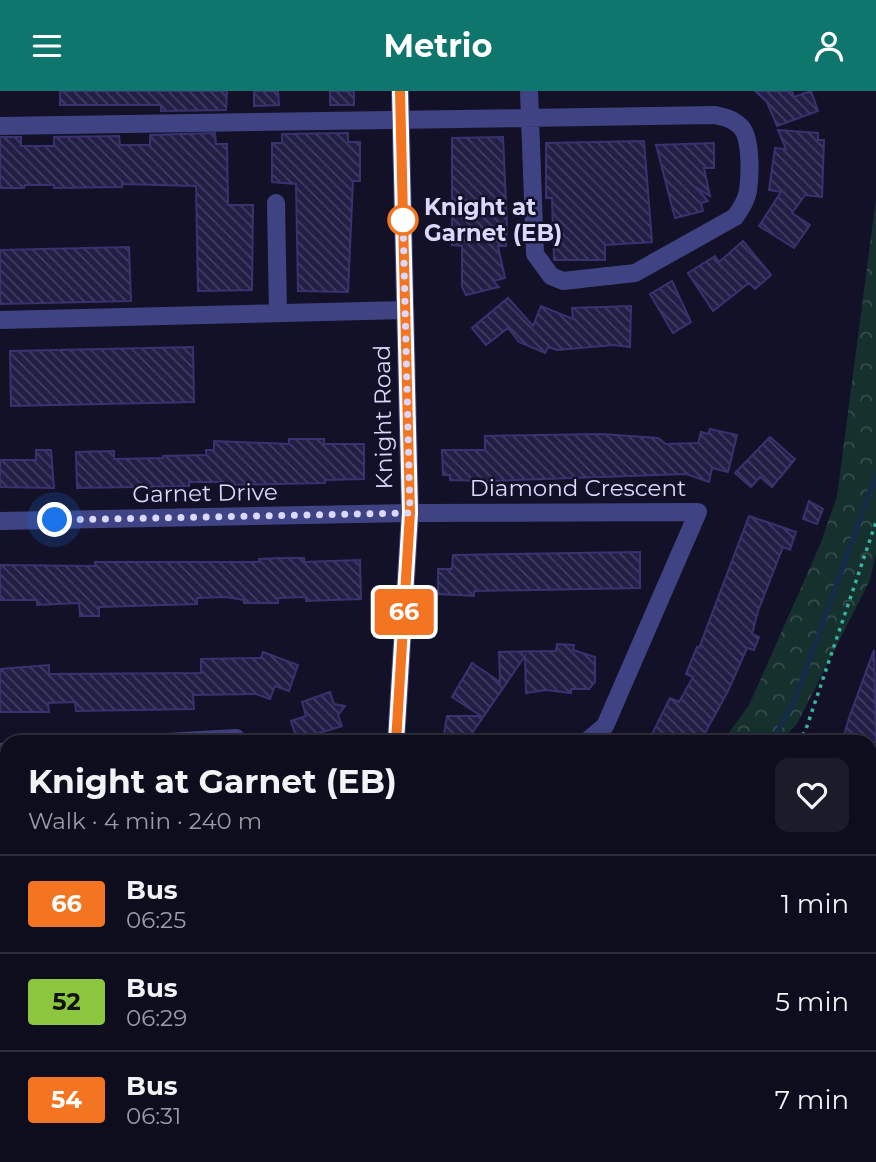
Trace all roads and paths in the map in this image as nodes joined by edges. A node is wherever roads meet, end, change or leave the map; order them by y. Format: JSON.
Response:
{"nodes":[{"id":1,"x":400,"y":91,"type":"edge"},
{"id":2,"x":529,"y":91,"type":"edge"},
{"id":3,"x":529,"y":116,"type":"junction"},
{"id":4,"x":401,"y":117,"type":"junction"},
{"id":5,"x":0,"y":127,"type":"edge"},
{"id":6,"x":276,"y":203,"type":"dead end"},
{"id":7,"x":405,"y":310,"type":"junction"},
{"id":8,"x":278,"y":313,"type":"junction"},
{"id":9,"x":0,"y":320,"type":"edge"},
{"id":10,"x":410,"y":513,"type":"junction"},
{"id":11,"x":0,"y":521,"type":"edge"},
{"id":12,"x":876,"y":522,"type":"edge"},
{"id":13,"x":396,"y":735,"type":"edge"},
{"id":14,"x":594,"y":735,"type":"edge"},
{"id":15,"x":803,"y":735,"type":"edge"}],
"edges":[{"from":1,"to":4,"type":"street","name":"Knight Road"},
{"from":2,"to":3,"type":"street"},
{"from":3,"to":3,"type":"street"},
{"from":3,"to":4,"type":"street"},
{"from":4,"to":5,"type":"street"},
{"from":4,"to":7,"type":"street","name":"Knight Road"},
{"from":6,"to":8,"type":"street"},
{"from":7,"to":8,"type":"street"},
{"from":7,"to":10,"type":"street","name":"Knight Road"},
{"from":8,"to":9,"type":"street"},
{"from":10,"to":11,"type":"street","name":"Garnet Drive"},
{"from":10,"to":13,"type":"street","name":"Knight Road"},
{"from":10,"to":14,"type":"street","name":"Diamond Crescent"},
{"from":12,"to":15,"type":"path"}]}
